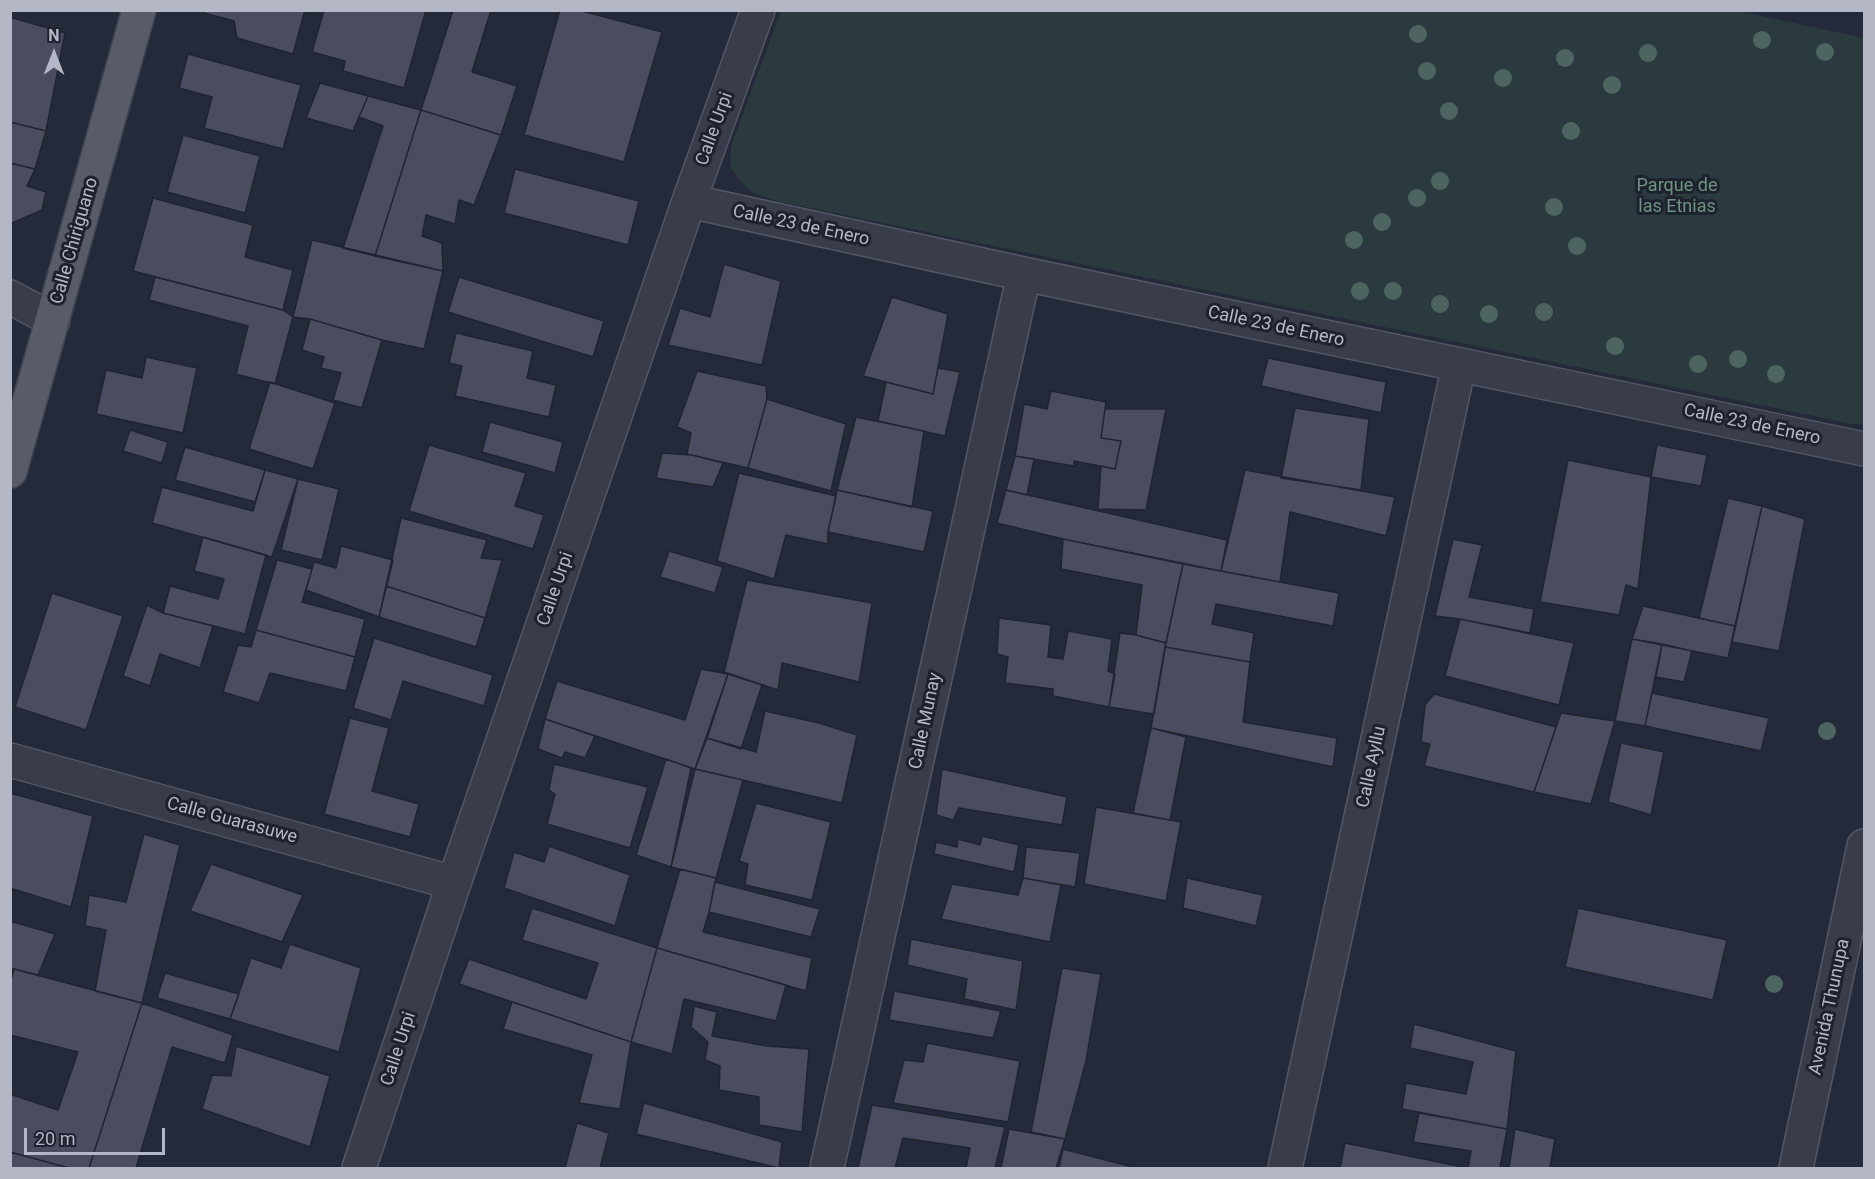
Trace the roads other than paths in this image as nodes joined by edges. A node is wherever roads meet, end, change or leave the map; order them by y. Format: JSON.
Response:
{"nodes":[{"id":1,"x":139,"y":10,"type":"edge"},
{"id":2,"x":756,"y":11,"type":"edge"},
{"id":3,"x":689,"y":201,"type":"junction"},
{"id":4,"x":1024,"y":274,"type":"junction"},
{"id":5,"x":10,"y":297,"type":"edge"},
{"id":6,"x":53,"y":320,"type":"junction"},
{"id":7,"x":1459,"y":365,"type":"junction"},
{"id":8,"x":1864,"y":449,"type":"edge"},
{"id":9,"x":10,"y":471,"type":"edge"},
{"id":10,"x":10,"y":760,"type":"edge"},
{"id":11,"x":1864,"y":846,"type":"edge"},
{"id":12,"x":454,"y":883,"type":"junction"},
{"id":13,"x":359,"y":1168,"type":"edge"},
{"id":14,"x":827,"y":1168,"type":"edge"},
{"id":15,"x":1285,"y":1168,"type":"edge"},
{"id":16,"x":1796,"y":1168,"type":"edge"}],
"edges":[{"from":1,"to":6,"type":"main road","name":"Calle Chiriguano"},
{"from":2,"to":3,"type":"street","name":"Calle Urpi"},
{"from":3,"to":4,"type":"street","name":"Calle 23 de Enero"},
{"from":3,"to":12,"type":"street","name":"Calle Urpi"},
{"from":4,"to":7,"type":"street","name":"Calle 23 de Enero"},
{"from":4,"to":14,"type":"street","name":"Calle Munay"},
{"from":5,"to":6,"type":"street"},
{"from":6,"to":9,"type":"main road","name":"Calle Chiriguano"},
{"from":7,"to":8,"type":"street","name":"Calle 23 de Enero"},
{"from":7,"to":15,"type":"street","name":"Calle Ayllu"},
{"from":10,"to":12,"type":"street","name":"Calle Guarasuwe"},
{"from":11,"to":16,"type":"street","name":"Avenida Thunupa"},
{"from":12,"to":13,"type":"street","name":"Calle Urpi"}]}
